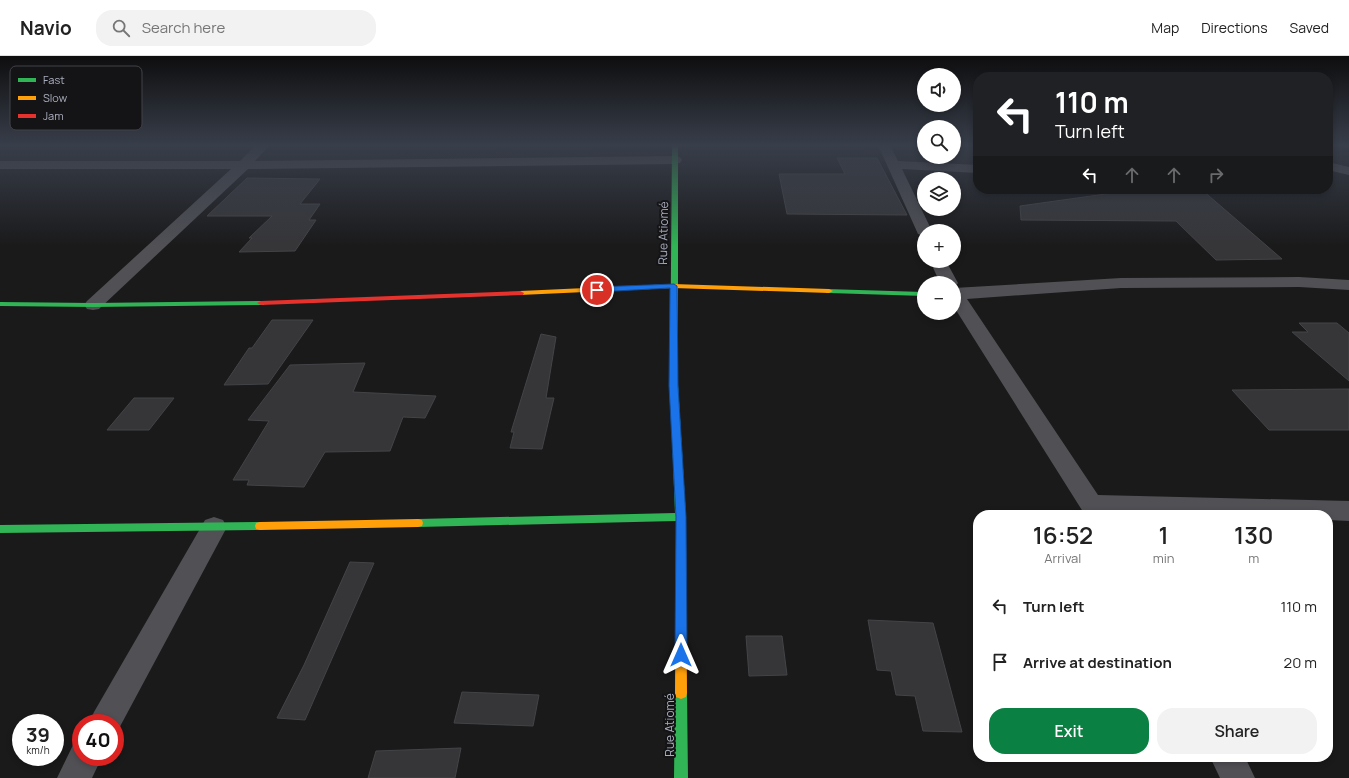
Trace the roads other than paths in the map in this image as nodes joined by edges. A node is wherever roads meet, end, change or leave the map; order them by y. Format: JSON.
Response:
{"nodes":[{"id":1,"x":229,"y":179,"type":"edge"},
{"id":2,"x":675,"y":179,"type":"edge"},
{"id":3,"x":900,"y":179,"type":"edge"},
{"id":4,"x":921,"y":224,"type":"edge"},
{"id":5,"x":1349,"y":285,"type":"edge"},
{"id":6,"x":674,"y":286,"type":"junction"},
{"id":7,"x":961,"y":291,"type":"edge"},
{"id":8,"x":917,"y":294,"type":"edge"},
{"id":9,"x":961,"y":303,"type":"edge"},
{"id":10,"x":0,"y":304,"type":"edge"},
{"id":11,"x":93,"y":305,"type":"junction"},
{"id":12,"x":1095,"y":510,"type":"edge"},
{"id":13,"x":1333,"y":511,"type":"edge"},
{"id":14,"x":1349,"y":511,"type":"edge"},
{"id":15,"x":681,"y":517,"type":"junction"},
{"id":16,"x":214,"y":527,"type":"junction"},
{"id":17,"x":0,"y":529,"type":"edge"},
{"id":18,"x":109,"y":714,"type":"edge"},
{"id":19,"x":1230,"y":762,"type":"edge"},
{"id":20,"x":81,"y":766,"type":"edge"},
{"id":21,"x":74,"y":778,"type":"edge"},
{"id":22,"x":681,"y":778,"type":"edge"},
{"id":23,"x":1238,"y":778,"type":"edge"}],
"edges":[{"from":1,"to":11,"type":"street"},
{"from":2,"to":6,"type":"street","name":"Rue Atiomé"},
{"from":3,"to":4,"type":"street"},
{"from":5,"to":7,"type":"street"},
{"from":6,"to":8,"type":"street"},
{"from":6,"to":11,"type":"street"},
{"from":6,"to":15,"type":"street","name":"Rue Atiomé"},
{"from":9,"to":12,"type":"street"},
{"from":10,"to":11,"type":"street"},
{"from":13,"to":14,"type":"street"},
{"from":15,"to":16,"type":"street"},
{"from":15,"to":22,"type":"street","name":"Rue Atiomé"},
{"from":16,"to":17,"type":"street"},
{"from":16,"to":18,"type":"street"},
{"from":19,"to":23,"type":"street"},
{"from":20,"to":21,"type":"street"}]}
